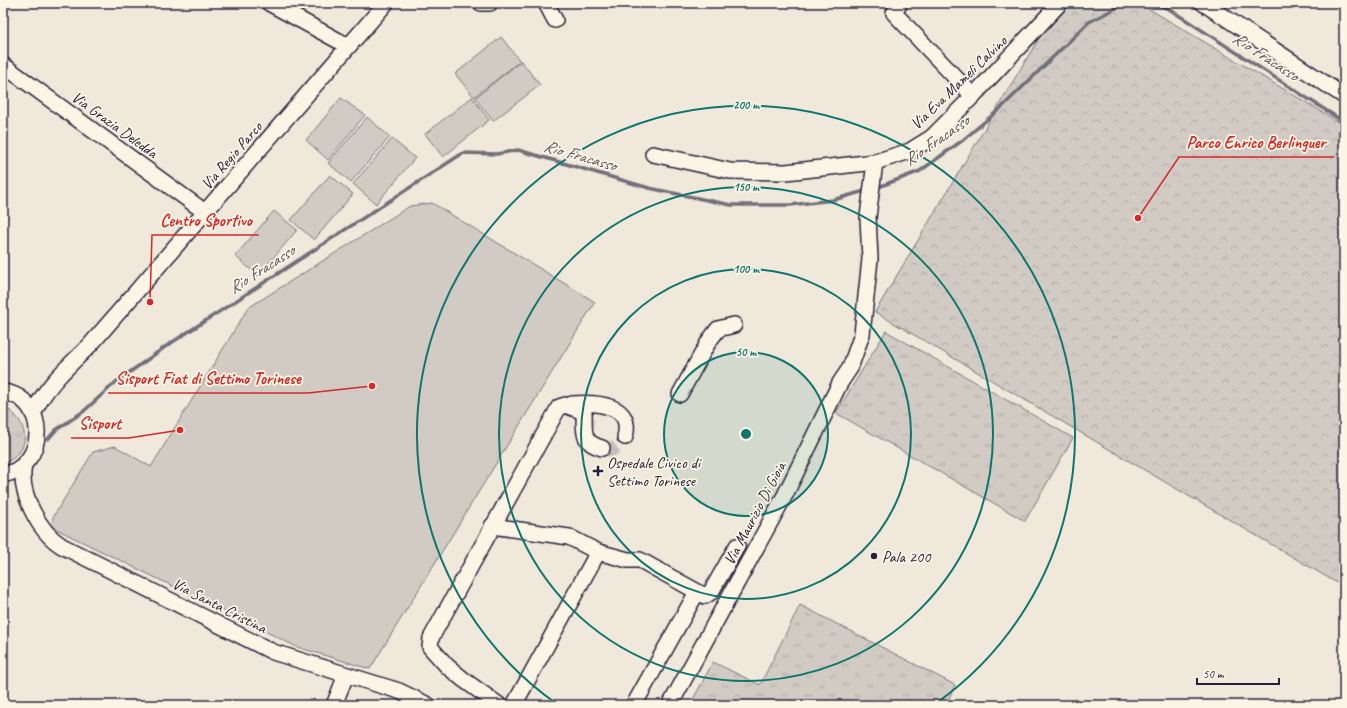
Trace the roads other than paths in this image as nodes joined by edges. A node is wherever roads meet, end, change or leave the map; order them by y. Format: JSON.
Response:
{"nodes":[{"id":1,"x":269,"y":3,"type":"edge"},
{"id":2,"x":386,"y":3,"type":"edge"},
{"id":3,"x":481,"y":3,"type":"edge"},
{"id":4,"x":490,"y":3,"type":"edge"},
{"id":5,"x":546,"y":3,"type":"edge"},
{"id":6,"x":900,"y":3,"type":"edge"},
{"id":7,"x":1060,"y":3,"type":"edge"},
{"id":8,"x":1203,"y":3,"type":"edge"},
{"id":9,"x":554,"y":20,"type":"dead end"},
{"id":10,"x":348,"y":46,"type":"junction"},
{"id":11,"x":3,"y":65,"type":"edge"},
{"id":12,"x":973,"y":96,"type":"junction"},
{"id":13,"x":1344,"y":96,"type":"edge"},
{"id":14,"x":652,"y":154,"type":"dead end"},
{"id":15,"x":875,"y":162,"type":"junction"},
{"id":16,"x":205,"y":212,"type":"junction"},
{"id":17,"x":734,"y":325,"type":"dead end"},
{"id":18,"x":52,"y":382,"type":"junction"},
{"id":19,"x":3,"y":392,"type":"edge"},
{"id":20,"x":680,"y":394,"type":"dead end"},
{"id":21,"x":18,"y":398,"type":"junction"},
{"id":22,"x":565,"y":405,"type":"junction"},
{"id":23,"x":33,"y":414,"type":"junction"},
{"id":24,"x":625,"y":437,"type":"dead end"},
{"id":25,"x":602,"y":448,"type":"dead end"},
{"id":26,"x":24,"y":465,"type":"junction"},
{"id":27,"x":3,"y":475,"type":"edge"},
{"id":28,"x":3,"y":480,"type":"edge"},
{"id":29,"x":25,"y":494,"type":"junction"},
{"id":30,"x":492,"y":526,"type":"junction"},
{"id":31,"x":737,"y":546,"type":"dead end"},
{"id":32,"x":598,"y":552,"type":"junction"},
{"id":33,"x":697,"y":592,"type":"junction"},
{"id":34,"x":346,"y":675,"type":"junction"},
{"id":35,"x":334,"y":705,"type":"edge"},
{"id":36,"x":428,"y":705,"type":"edge"},
{"id":37,"x":499,"y":705,"type":"edge"},
{"id":38,"x":514,"y":705,"type":"edge"},
{"id":39,"x":634,"y":705,"type":"edge"},
{"id":40,"x":670,"y":705,"type":"edge"}],
"edges":[{"from":1,"to":10,"type":"street"},
{"from":2,"to":10,"type":"street","name":"Via Regio Parco"},
{"from":3,"to":4,"type":"street"},
{"from":5,"to":9,"type":"street"},
{"from":6,"to":12,"type":"street"},
{"from":7,"to":12,"type":"street","name":"Via Eva Mameli Calvino"},
{"from":8,"to":13,"type":"street"},
{"from":10,"to":16,"type":"street","name":"Via Regio Parco"},
{"from":11,"to":16,"type":"street","name":"Via Grazia Deledda"},
{"from":12,"to":15,"type":"street","name":"Via Eva Mameli Calvino"},
{"from":14,"to":15,"type":"street","name":"Via Eva Mameli Calvino"},
{"from":15,"to":40,"type":"street","name":"Via Maurizio Di Gioia"},
{"from":16,"to":18,"type":"street","name":"Via Regio Parco"},
{"from":17,"to":20,"type":"street"},
{"from":18,"to":21,"type":"street","name":"Via Regio Parco"},
{"from":18,"to":23,"type":"street","name":"Via Regio Parco"},
{"from":19,"to":21,"type":"street"},
{"from":21,"to":23,"type":"street"},
{"from":22,"to":24,"type":"street"},
{"from":22,"to":25,"type":"street"},
{"from":22,"to":30,"type":"street"},
{"from":23,"to":26,"type":"street"},
{"from":26,"to":27,"type":"street"},
{"from":26,"to":29,"type":"street","name":"Via Santa Cristina"},
{"from":28,"to":29,"type":"street","name":"Via Santa Cristina"},
{"from":29,"to":34,"type":"street","name":"Via Santa Cristina"},
{"from":30,"to":32,"type":"street"},
{"from":30,"to":37,"type":"street"},
{"from":31,"to":33,"type":"street"},
{"from":32,"to":33,"type":"street"},
{"from":32,"to":38,"type":"street"},
{"from":33,"to":39,"type":"street"},
{"from":34,"to":35,"type":"street"},
{"from":34,"to":36,"type":"street","name":"Via Santa Cristina"}]}
